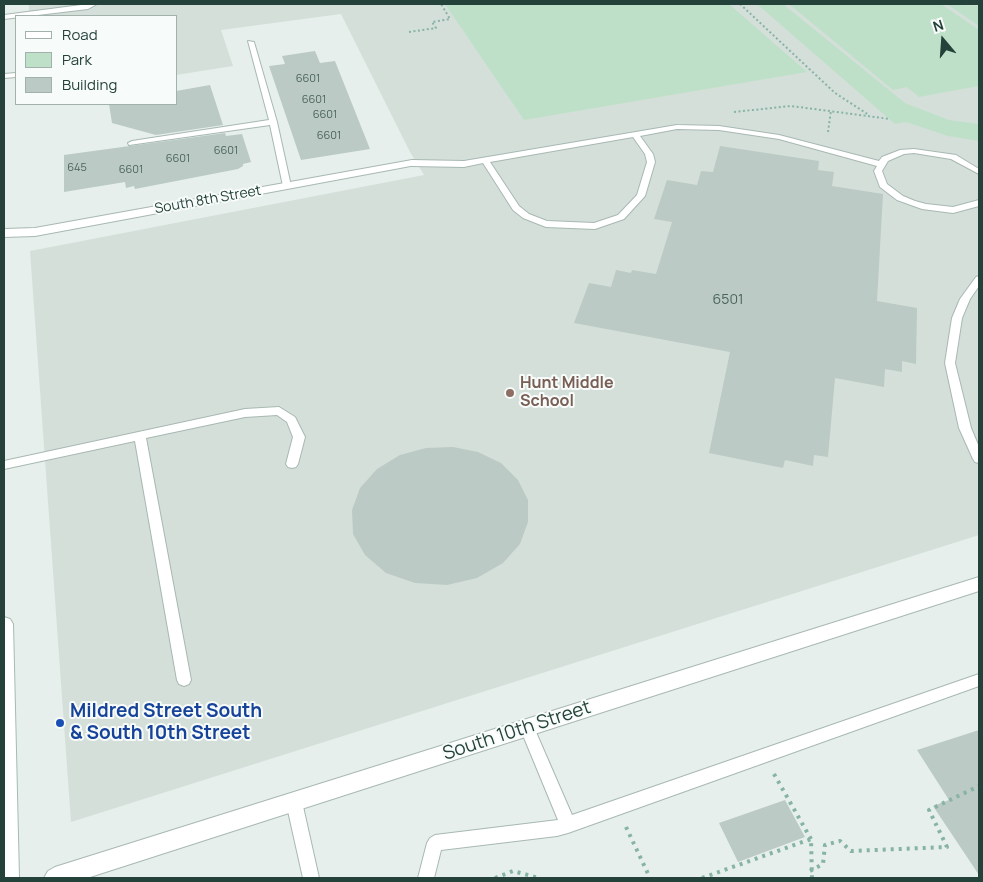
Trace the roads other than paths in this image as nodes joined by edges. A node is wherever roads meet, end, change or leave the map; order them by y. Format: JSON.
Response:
{"nodes":[{"id":1,"x":91,"y":6,"type":"edge"},
{"id":2,"x":54,"y":14,"type":"edge"},
{"id":3,"x":42,"y":15,"type":"edge"},
{"id":4,"x":250,"y":42,"type":"dead end"},
{"id":5,"x":273,"y":122,"type":"junction"},
{"id":6,"x":635,"y":134,"type":"junction"},
{"id":7,"x":132,"y":143,"type":"dead end"},
{"id":8,"x":485,"y":160,"type":"junction"},
{"id":9,"x":412,"y":163,"type":"joint"},
{"id":10,"x":880,"y":164,"type":"junction"},
{"id":11,"x":979,"y":172,"type":"edge"},
{"id":12,"x":287,"y":186,"type":"junction"},
{"id":13,"x":979,"y":203,"type":"edge"},
{"id":14,"x":4,"y":233,"type":"edge"},
{"id":15,"x":979,"y":279,"type":"edge"},
{"id":16,"x":140,"y":436,"type":"junction"},
{"id":17,"x":979,"y":460,"type":"edge"},
{"id":18,"x":292,"y":464,"type":"dead end"},
{"id":19,"x":4,"y":465,"type":"edge"},
{"id":20,"x":979,"y":584,"type":"edge"},
{"id":21,"x":4,"y":624,"type":"edge"},
{"id":22,"x":184,"y":680,"type":"dead end"},
{"id":23,"x":979,"y":680,"type":"edge"},
{"id":24,"x":527,"y":728,"type":"junction"},
{"id":25,"x":294,"y":802,"type":"junction"},
{"id":26,"x":568,"y":825,"type":"junction"},
{"id":27,"x":9,"y":878,"type":"edge"},
{"id":28,"x":55,"y":878,"type":"edge"},
{"id":29,"x":311,"y":878,"type":"edge"},
{"id":30,"x":426,"y":878,"type":"edge"}],
"edges":[{"from":1,"to":2,"type":"lane"},
{"from":2,"to":3,"type":"lane"},
{"from":4,"to":5,"type":"lane"},
{"from":5,"to":7,"type":"lane"},
{"from":5,"to":12,"type":"lane"},
{"from":6,"to":8,"type":"lane"},
{"from":6,"to":8,"type":"lane"},
{"from":6,"to":10,"type":"lane"},
{"from":8,"to":9,"type":"lane"},
{"from":9,"to":12,"type":"street","name":"South 8th Street"},
{"from":10,"to":11,"type":"lane"},
{"from":10,"to":13,"type":"lane"},
{"from":12,"to":14,"type":"street","name":"South 8th Street"},
{"from":15,"to":17,"type":"lane"},
{"from":16,"to":18,"type":"lane"},
{"from":16,"to":19,"type":"lane"},
{"from":16,"to":22,"type":"lane"},
{"from":20,"to":24,"type":"street","name":"South 10th Street"},
{"from":21,"to":27,"type":"street"},
{"from":23,"to":26,"type":"lane"},
{"from":24,"to":25,"type":"street","name":"South 10th Street"},
{"from":24,"to":26,"type":"lane"},
{"from":25,"to":28,"type":"street","name":"South 10th Street"},
{"from":25,"to":29,"type":"lane"},
{"from":26,"to":30,"type":"lane"}]}
